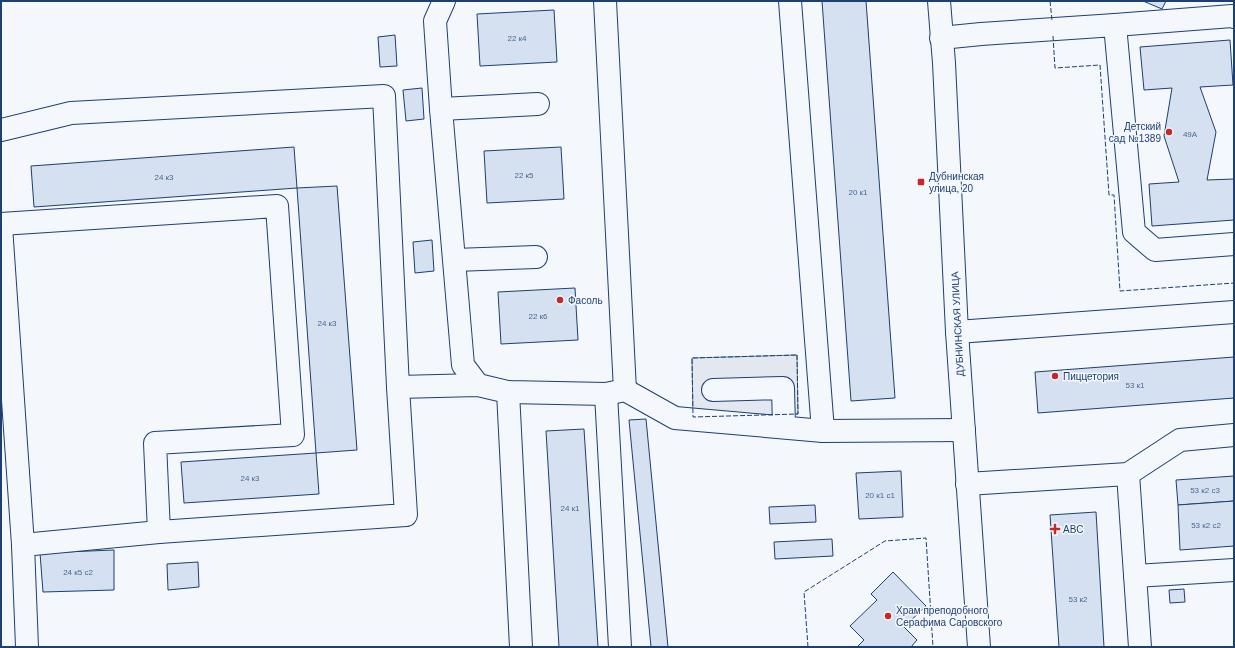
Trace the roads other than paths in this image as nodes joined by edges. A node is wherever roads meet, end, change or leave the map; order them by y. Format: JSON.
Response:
{"nodes":[{"id":1,"x":444,"y":1,"type":"edge"},
{"id":2,"x":605,"y":1,"type":"edge"},
{"id":3,"x":790,"y":1,"type":"edge"},
{"id":4,"x":939,"y":1,"type":"edge"},
{"id":5,"x":1234,"y":17,"type":"edge"},
{"id":6,"x":1115,"y":25,"type":"junction"},
{"id":7,"x":942,"y":38,"type":"junction"},
{"id":8,"x":538,"y":104,"type":"dead end"},
{"id":9,"x":441,"y":110,"type":"junction"},
{"id":10,"x":1,"y":130,"type":"edge"},
{"id":11,"x":1,"y":225,"type":"edge"},
{"id":12,"x":1234,"y":244,"type":"edge"},
{"id":13,"x":536,"y":257,"type":"dead end"},
{"id":14,"x":455,"y":260,"type":"junction"},
{"id":15,"x":1234,"y":312,"type":"edge"},
{"id":16,"x":957,"y":332,"type":"junction"},
{"id":17,"x":478,"y":385,"type":"junction"},
{"id":18,"x":398,"y":387,"type":"junction"},
{"id":19,"x":713,"y":390,"type":"dead end"},
{"id":20,"x":508,"y":392,"type":"junction"},
{"id":21,"x":615,"y":392,"type":"junction"},
{"id":22,"x":784,"y":427,"type":"junction"},
{"id":23,"x":964,"y":430,"type":"junction"},
{"id":24,"x":823,"y":431,"type":"junction"},
{"id":25,"x":1234,"y":435,"type":"edge"},
{"id":26,"x":1128,"y":474,"type":"junction"},
{"id":27,"x":967,"y":484,"type":"junction"},
{"id":28,"x":159,"y":532,"type":"junction"},
{"id":29,"x":23,"y":546,"type":"junction"},
{"id":30,"x":1234,"y":570,"type":"edge"},
{"id":31,"x":1135,"y":576,"type":"junction"},
{"id":32,"x":28,"y":647,"type":"edge"},
{"id":33,"x":521,"y":647,"type":"edge"},
{"id":34,"x":620,"y":647,"type":"edge"},
{"id":35,"x":979,"y":647,"type":"edge"},
{"id":36,"x":1140,"y":647,"type":"edge"}],
"edges":[{"from":1,"to":9,"type":"main road"},
{"from":2,"to":21,"type":"main road"},
{"from":3,"to":24,"type":"main road"},
{"from":4,"to":7,"type":"main road","name":"ДУБНИНСКАЯ УЛИЦА"},
{"from":5,"to":6,"type":"main road"},
{"from":6,"to":7,"type":"main road"},
{"from":6,"to":12,"type":"main road"},
{"from":7,"to":16,"type":"main road","name":"ДУБНИНСКАЯ УЛИЦА"},
{"from":8,"to":9,"type":"main road"},
{"from":9,"to":14,"type":"main road"},
{"from":10,"to":18,"type":"main road"},
{"from":11,"to":28,"type":"main road"},
{"from":11,"to":29,"type":"main road"},
{"from":13,"to":14,"type":"main road"},
{"from":14,"to":17,"type":"main road"},
{"from":15,"to":16,"type":"main road"},
{"from":16,"to":23,"type":"main road","name":"ДУБНИНСКАЯ УЛИЦА"},
{"from":17,"to":18,"type":"main road"},
{"from":17,"to":20,"type":"main road"},
{"from":18,"to":28,"type":"main road"},
{"from":19,"to":22,"type":"main road"},
{"from":20,"to":21,"type":"main road"},
{"from":20,"to":33,"type":"main road"},
{"from":21,"to":22,"type":"main road"},
{"from":21,"to":34,"type":"main road"},
{"from":22,"to":24,"type":"main road"},
{"from":23,"to":24,"type":"main road"},
{"from":23,"to":27,"type":"main road","name":"ДУБНИНСКАЯ УЛИЦА"},
{"from":25,"to":26,"type":"main road"},
{"from":26,"to":27,"type":"main road"},
{"from":26,"to":31,"type":"main road"},
{"from":27,"to":35,"type":"main road","name":"ДУБНИНСКАЯ УЛИЦА"},
{"from":28,"to":29,"type":"main road"},
{"from":29,"to":32,"type":"main road"},
{"from":30,"to":31,"type":"main road"},
{"from":31,"to":36,"type":"main road"}]}
